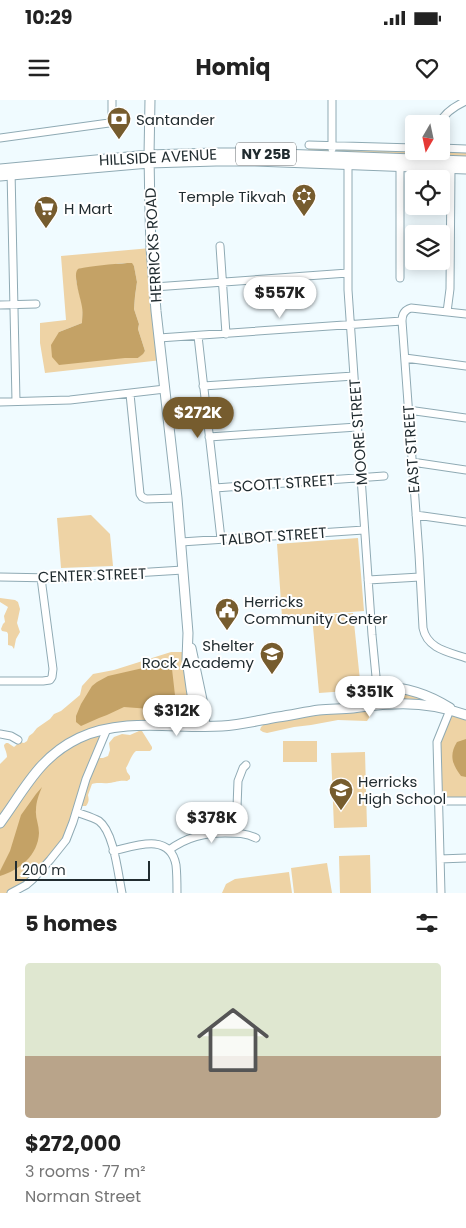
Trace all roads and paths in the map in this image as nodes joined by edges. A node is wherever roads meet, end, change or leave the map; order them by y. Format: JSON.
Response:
{"nodes":[{"id":1,"x":112,"y":100,"type":"edge"},
{"id":2,"x":150,"y":100,"type":"edge"},
{"id":3,"x":332,"y":100,"type":"edge"},
{"id":4,"x":466,"y":101,"type":"edge"},
{"id":5,"x":445,"y":115,"type":"edge"},
{"id":6,"x":0,"y":138,"type":"edge"},
{"id":7,"x":309,"y":144,"type":"dead end"},
{"id":8,"x":332,"y":145,"type":"junction"},
{"id":9,"x":405,"y":148,"type":"edge"},
{"id":10,"x":450,"y":148,"type":"edge"},
{"id":11,"x":466,"y":149,"type":"edge"},
{"id":12,"x":149,"y":159,"type":"junction"},
{"id":13,"x":332,"y":160,"type":"junction"},
{"id":14,"x":437,"y":160,"type":"edge"},
{"id":15,"x":348,"y":161,"type":"junction"},
{"id":16,"x":466,"y":162,"type":"edge"},
{"id":17,"x":400,"y":167,"type":"junction"},
{"id":18,"x":451,"y":169,"type":"junction"},
{"id":19,"x":466,"y":169,"type":"edge"},
{"id":20,"x":0,"y":170,"type":"edge"},
{"id":21,"x":11,"y":172,"type":"junction"},
{"id":22,"x":0,"y":176,"type":"edge"},
{"id":23,"x":220,"y":246,"type":"dead end"},
{"id":24,"x":348,"y":273,"type":"junction"},
{"id":25,"x":400,"y":278,"type":"dead end"},
{"id":26,"x":222,"y":282,"type":"junction"},
{"id":27,"x":154,"y":286,"type":"junction"},
{"id":28,"x":36,"y":304,"type":"dead end"},
{"id":29,"x":0,"y":305,"type":"edge"},
{"id":30,"x":14,"y":305,"type":"junction"},
{"id":31,"x":447,"y":312,"type":"junction"},
{"id":32,"x":466,"y":314,"type":"edge"},
{"id":33,"x":402,"y":321,"type":"junction"},
{"id":34,"x":350,"y":325,"type":"junction"},
{"id":35,"x":226,"y":334,"type":"junction"},
{"id":36,"x":198,"y":336,"type":"junction"},
{"id":37,"x":159,"y":338,"type":"junction"},
{"id":38,"x":405,"y":358,"type":"junction"},
{"id":39,"x":466,"y":366,"type":"edge"},
{"id":40,"x":354,"y":376,"type":"junction"},
{"id":41,"x":203,"y":386,"type":"junction"},
{"id":42,"x":165,"y":389,"type":"junction"},
{"id":43,"x":130,"y":394,"type":"junction"},
{"id":44,"x":0,"y":402,"type":"edge"},
{"id":45,"x":16,"y":402,"type":"junction"},
{"id":46,"x":408,"y":410,"type":"junction"},
{"id":47,"x":466,"y":418,"type":"edge"},
{"id":48,"x":358,"y":427,"type":"junction"},
{"id":49,"x":209,"y":437,"type":"junction"},
{"id":50,"x":412,"y":462,"type":"junction"},
{"id":51,"x":466,"y":470,"type":"edge"},
{"id":52,"x":384,"y":476,"type":"dead end"},
{"id":53,"x":361,"y":478,"type":"junction"},
{"id":54,"x":215,"y":488,"type":"junction"},
{"id":55,"x":177,"y":498,"type":"junction"},
{"id":56,"x":416,"y":515,"type":"junction"},
{"id":57,"x":466,"y":522,"type":"edge"},
{"id":58,"x":364,"y":530,"type":"junction"},
{"id":59,"x":220,"y":539,"type":"junction"},
{"id":60,"x":181,"y":542,"type":"junction"},
{"id":61,"x":183,"y":570,"type":"junction"},
{"id":62,"x":0,"y":577,"type":"edge"},
{"id":63,"x":420,"y":577,"type":"junction"},
{"id":64,"x":41,"y":578,"type":"junction"},
{"id":65,"x":368,"y":580,"type":"junction"},
{"id":66,"x":188,"y":633,"type":"junction"},
{"id":67,"x":466,"y":658,"type":"edge"},
{"id":68,"x":0,"y":681,"type":"edge"},
{"id":69,"x":376,"y":687,"type":"junction"},
{"id":70,"x":192,"y":701,"type":"junction"},
{"id":71,"x":387,"y":704,"type":"junction"},
{"id":72,"x":452,"y":710,"type":"junction"},
{"id":73,"x":466,"y":714,"type":"edge"},
{"id":74,"x":175,"y":725,"type":"junction"},
{"id":75,"x":204,"y":726,"type":"junction"},
{"id":76,"x":107,"y":729,"type":"junction"},
{"id":77,"x":0,"y":734,"type":"edge"},
{"id":78,"x":18,"y":740,"type":"dead end"},
{"id":79,"x":246,"y":765,"type":"dead end"},
{"id":80,"x":466,"y":800,"type":"edge"},
{"id":81,"x":439,"y":802,"type":"junction"},
{"id":82,"x":76,"y":812,"type":"junction"},
{"id":83,"x":0,"y":823,"type":"edge"},
{"id":84,"x":236,"y":833,"type":"junction"},
{"id":85,"x":256,"y":838,"type":"dead end"},
{"id":86,"x":169,"y":850,"type":"junction"},
{"id":87,"x":113,"y":851,"type":"junction"},
{"id":88,"x":466,"y":858,"type":"edge"},
{"id":89,"x":440,"y":859,"type":"junction"},
{"id":90,"x":11,"y":893,"type":"edge"},
{"id":91,"x":122,"y":893,"type":"edge"},
{"id":92,"x":177,"y":893,"type":"edge"},
{"id":93,"x":441,"y":893,"type":"edge"}],
"edges":[{"from":1,"to":6,"type":"street"},
{"from":2,"to":12,"type":"main road","name":"HERRICKS ROAD"},
{"from":3,"to":8,"type":"street"},
{"from":4,"to":5,"type":"street"},
{"from":7,"to":8,"type":"street"},
{"from":8,"to":9,"type":"street"},
{"from":8,"to":13,"type":"street"},
{"from":10,"to":11,"type":"street"},
{"from":12,"to":13,"type":"main road","name":"HILLSIDE AVENUE","number":"NY 25B"},
{"from":12,"to":21,"type":"main road","name":"HILLSIDE AVENUE","number":"NY 25B"},
{"from":12,"to":27,"type":"main road","name":"HERRICKS ROAD"},
{"from":13,"to":15,"type":"main road","name":"HILLSIDE AVENUE","number":"NY 25B"},
{"from":14,"to":15,"type":"main road","name":"HILLSIDE AVENUE","number":"NY 25B"},
{"from":14,"to":16,"type":"main road","name":"HILLSIDE AVENUE","number":"NY 25B"},
{"from":14,"to":17,"type":"main road","name":"HILLSIDE AVENUE","number":"NY 25B"},
{"from":14,"to":18,"type":"main road","name":"HILLSIDE AVENUE","number":"NY 25B"},
{"from":15,"to":17,"type":"main road","name":"HILLSIDE AVENUE","number":"NY 25B"},
{"from":15,"to":24,"type":"street","name":"MOORE STREET"},
{"from":17,"to":25,"type":"street"},
{"from":18,"to":19,"type":"main road","name":"HILLSIDE AVENUE","number":"NY 25B"},
{"from":18,"to":31,"type":"street"},
{"from":20,"to":21,"type":"main road","name":"HILLSIDE AVENUE","number":"NY 25B"},
{"from":21,"to":22,"type":"main road","name":"HILLSIDE AVENUE","number":"NY 25B"},
{"from":21,"to":30,"type":"street"},
{"from":23,"to":26,"type":"street"},
{"from":24,"to":26,"type":"street"},
{"from":24,"to":34,"type":"street","name":"MOORE STREET"},
{"from":26,"to":27,"type":"street"},
{"from":26,"to":35,"type":"street"},
{"from":27,"to":37,"type":"main road","name":"HERRICKS ROAD"},
{"from":28,"to":30,"type":"street"},
{"from":29,"to":30,"type":"street"},
{"from":30,"to":45,"type":"street"},
{"from":31,"to":32,"type":"street"},
{"from":31,"to":33,"type":"street"},
{"from":33,"to":34,"type":"street"},
{"from":33,"to":38,"type":"street","name":"EAST STREET"},
{"from":34,"to":35,"type":"street"},
{"from":34,"to":40,"type":"street","name":"MOORE STREET"},
{"from":35,"to":36,"type":"street"},
{"from":36,"to":37,"type":"street"},
{"from":36,"to":41,"type":"street"},
{"from":37,"to":42,"type":"main road","name":"HERRICKS ROAD"},
{"from":38,"to":39,"type":"street"},
{"from":38,"to":46,"type":"street","name":"EAST STREET"},
{"from":40,"to":41,"type":"street"},
{"from":40,"to":48,"type":"street","name":"MOORE STREET"},
{"from":41,"to":49,"type":"street"},
{"from":42,"to":43,"type":"street"},
{"from":42,"to":55,"type":"main road","name":"HERRICKS ROAD"},
{"from":43,"to":45,"type":"street"},
{"from":43,"to":55,"type":"street"},
{"from":44,"to":45,"type":"street"},
{"from":46,"to":47,"type":"street"},
{"from":46,"to":50,"type":"street","name":"EAST STREET"},
{"from":48,"to":49,"type":"street"},
{"from":48,"to":53,"type":"street","name":"MOORE STREET"},
{"from":49,"to":54,"type":"street"},
{"from":50,"to":51,"type":"street"},
{"from":50,"to":56,"type":"street","name":"EAST STREET"},
{"from":52,"to":53,"type":"street","name":"SCOTT STREET"},
{"from":53,"to":54,"type":"street","name":"SCOTT STREET"},
{"from":53,"to":58,"type":"street","name":"MOORE STREET"},
{"from":54,"to":59,"type":"street"},
{"from":55,"to":60,"type":"main road","name":"HERRICKS ROAD"},
{"from":56,"to":57,"type":"street"},
{"from":56,"to":63,"type":"street","name":"EAST STREET"},
{"from":58,"to":59,"type":"street","name":"TALBOT STREET"},
{"from":58,"to":65,"type":"street","name":"MOORE STREET"},
{"from":59,"to":60,"type":"street","name":"TALBOT STREET"},
{"from":60,"to":61,"type":"main road","name":"HERRICKS ROAD"},
{"from":61,"to":64,"type":"street","name":"CENTER STREET"},
{"from":61,"to":66,"type":"main road","name":"HERRICKS ROAD"},
{"from":62,"to":64,"type":"street","name":"CENTER STREET"},
{"from":63,"to":65,"type":"street"},
{"from":63,"to":67,"type":"street","name":"EAST STREET"},
{"from":64,"to":68,"type":"street"},
{"from":65,"to":69,"type":"street","name":"MOORE STREET"},
{"from":66,"to":70,"type":"main road"},
{"from":66,"to":75,"type":"main road"},
{"from":69,"to":71,"type":"street","name":"MOORE STREET"},
{"from":69,"to":72,"type":"main road"},
{"from":70,"to":74,"type":"main road"},
{"from":70,"to":75,"type":"main road"},
{"from":71,"to":72,"type":"main road"},
{"from":71,"to":75,"type":"main road"},
{"from":72,"to":73,"type":"main road"},
{"from":72,"to":81,"type":"street"},
{"from":74,"to":75,"type":"main road"},
{"from":74,"to":76,"type":"main road"},
{"from":76,"to":82,"type":"street"},
{"from":76,"to":83,"type":"main road"},
{"from":77,"to":78,"type":"street"},
{"from":79,"to":84,"type":"street"},
{"from":80,"to":81,"type":"street"},
{"from":81,"to":89,"type":"street"},
{"from":82,"to":87,"type":"street"},
{"from":82,"to":90,"type":"street"},
{"from":84,"to":85,"type":"street"},
{"from":84,"to":86,"type":"street"},
{"from":86,"to":87,"type":"street"},
{"from":86,"to":92,"type":"street"},
{"from":87,"to":91,"type":"street"},
{"from":88,"to":89,"type":"street"},
{"from":89,"to":93,"type":"street"}]}
